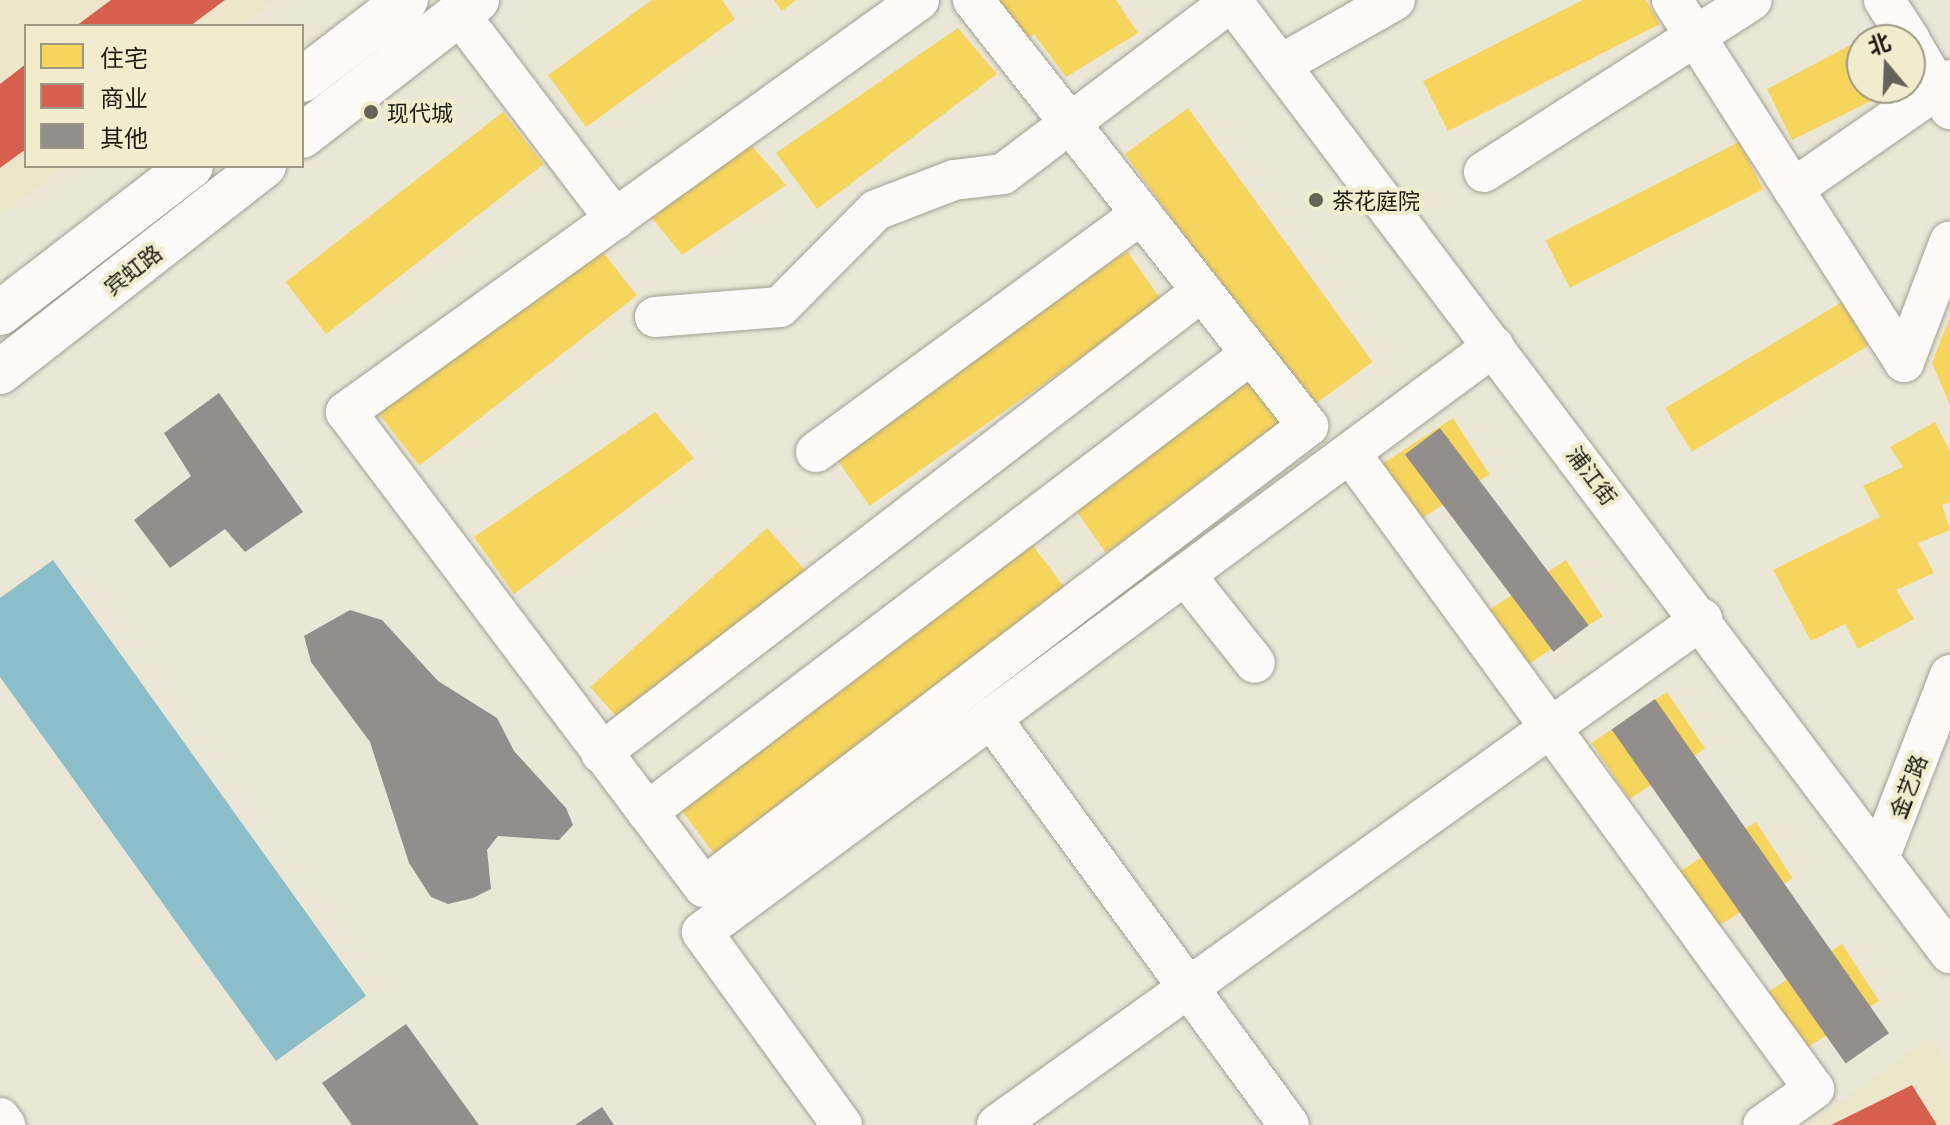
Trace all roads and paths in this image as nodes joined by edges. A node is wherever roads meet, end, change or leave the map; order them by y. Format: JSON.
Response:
{"nodes":[{"id":1,"x":406,"y":0,"type":"edge"},
{"id":2,"x":919,"y":0,"type":"edge"},
{"id":3,"x":973,"y":0,"type":"edge"},
{"id":4,"x":1395,"y":0,"type":"edge"},
{"id":5,"x":1672,"y":0,"type":"edge"},
{"id":6,"x":1752,"y":0,"type":"edge"},
{"id":7,"x":1884,"y":0,"type":"edge"},
{"id":8,"x":1231,"y":1,"type":"edge"},
{"id":9,"x":468,"y":7,"type":"edge"},
{"id":10,"x":1900,"y":24,"type":"edge"},
{"id":11,"x":1694,"y":35,"type":"junction"},
{"id":12,"x":1926,"y":63,"type":"edge"},
{"id":13,"x":1280,"y":65,"type":"junction"},
{"id":14,"x":304,"y":78,"type":"edge"},
{"id":15,"x":1946,"y":92,"type":"edge"},
{"id":16,"x":1072,"y":127,"type":"junction"},
{"id":17,"x":304,"y":134,"type":"edge"},
{"id":18,"x":188,"y":168,"type":"edge"},
{"id":19,"x":261,"y":168,"type":"edge"},
{"id":20,"x":1484,"y":172,"type":"dead end"},
{"id":21,"x":1793,"y":189,"type":"junction"},
{"id":22,"x":1141,"y":214,"type":"junction"},
{"id":23,"x":615,"y":219,"type":"junction"},
{"id":24,"x":1950,"y":241,"type":"edge"},
{"id":25,"x":1202,"y":291,"type":"junction"},
{"id":26,"x":0,"y":313,"type":"edge"},
{"id":27,"x":655,"y":317,"type":"dead end"},
{"id":28,"x":1494,"y":346,"type":"junction"},
{"id":29,"x":1251,"y":354,"type":"junction"},
{"id":30,"x":0,"y":372,"type":"edge"},
{"id":31,"x":816,"y":452,"type":"dead end"},
{"id":32,"x":1350,"y":453,"type":"junction"},
{"id":33,"x":1185,"y":575,"type":"junction"},
{"id":34,"x":1702,"y":619,"type":"junction"},
{"id":35,"x":1255,"y":663,"type":"dead end"},
{"id":36,"x":1950,"y":675,"type":"edge"},
{"id":37,"x":991,"y":718,"type":"junction"},
{"id":38,"x":1942,"y":720,"type":"edge"},
{"id":39,"x":1554,"y":725,"type":"junction"},
{"id":40,"x":601,"y":753,"type":"junction"},
{"id":41,"x":647,"y":812,"type":"junction"},
{"id":42,"x":1881,"y":853,"type":"junction"},
{"id":43,"x":1950,"y":953,"type":"edge"},
{"id":44,"x":1188,"y":988,"type":"junction"},
{"id":45,"x":0,"y":1118,"type":"edge"},
{"id":46,"x":5,"y":1125,"type":"edge"},
{"id":47,"x":842,"y":1125,"type":"edge"},
{"id":48,"x":997,"y":1125,"type":"edge"},
{"id":49,"x":1289,"y":1125,"type":"edge"},
{"id":50,"x":1763,"y":1125,"type":"edge"}],
"edges":[{"from":1,"to":14,"type":"main road"},
{"from":2,"to":23,"type":"street"},
{"from":3,"to":16,"type":"street"},
{"from":4,"to":13,"type":"street"},
{"from":5,"to":11,"type":"street"},
{"from":6,"to":11,"type":"street"},
{"from":7,"to":10,"type":"street"},
{"from":8,"to":13,"type":"street","name":"浦江街"},
{"from":8,"to":16,"type":"street"},
{"from":9,"to":17,"type":"main road"},
{"from":9,"to":23,"type":"street"},
{"from":11,"to":20,"type":"street"},
{"from":11,"to":21,"type":"street"},
{"from":12,"to":15,"type":"street"},
{"from":13,"to":28,"type":"street","name":"浦江街"},
{"from":15,"to":21,"type":"street"},
{"from":16,"to":22,"type":"street"},
{"from":16,"to":27,"type":"street"},
{"from":18,"to":26,"type":"main road","name":"宾虹路"},
{"from":19,"to":30,"type":"main road","name":"宾虹路"},
{"from":21,"to":24,"type":"street"},
{"from":22,"to":25,"type":"street"},
{"from":22,"to":31,"type":"street"},
{"from":23,"to":40,"type":"street"},
{"from":25,"to":29,"type":"street"},
{"from":25,"to":40,"type":"street"},
{"from":28,"to":32,"type":"street"},
{"from":28,"to":34,"type":"street","name":"浦江街"},
{"from":29,"to":41,"type":"street"},
{"from":29,"to":41,"type":"street"},
{"from":32,"to":33,"type":"street"},
{"from":32,"to":39,"type":"street"},
{"from":33,"to":35,"type":"street"},
{"from":33,"to":37,"type":"street"},
{"from":34,"to":39,"type":"street"},
{"from":34,"to":42,"type":"street","name":"浦江街"},
{"from":36,"to":38,"type":"street","name":"金艺路"},
{"from":37,"to":44,"type":"street"},
{"from":37,"to":47,"type":"street"},
{"from":38,"to":42,"type":"street","name":"金艺路"},
{"from":39,"to":44,"type":"street"},
{"from":39,"to":50,"type":"street"},
{"from":40,"to":41,"type":"street"},
{"from":42,"to":43,"type":"street","name":"浦江街"},
{"from":44,"to":48,"type":"street"},
{"from":44,"to":49,"type":"street"},
{"from":45,"to":46,"type":"street"}]}
